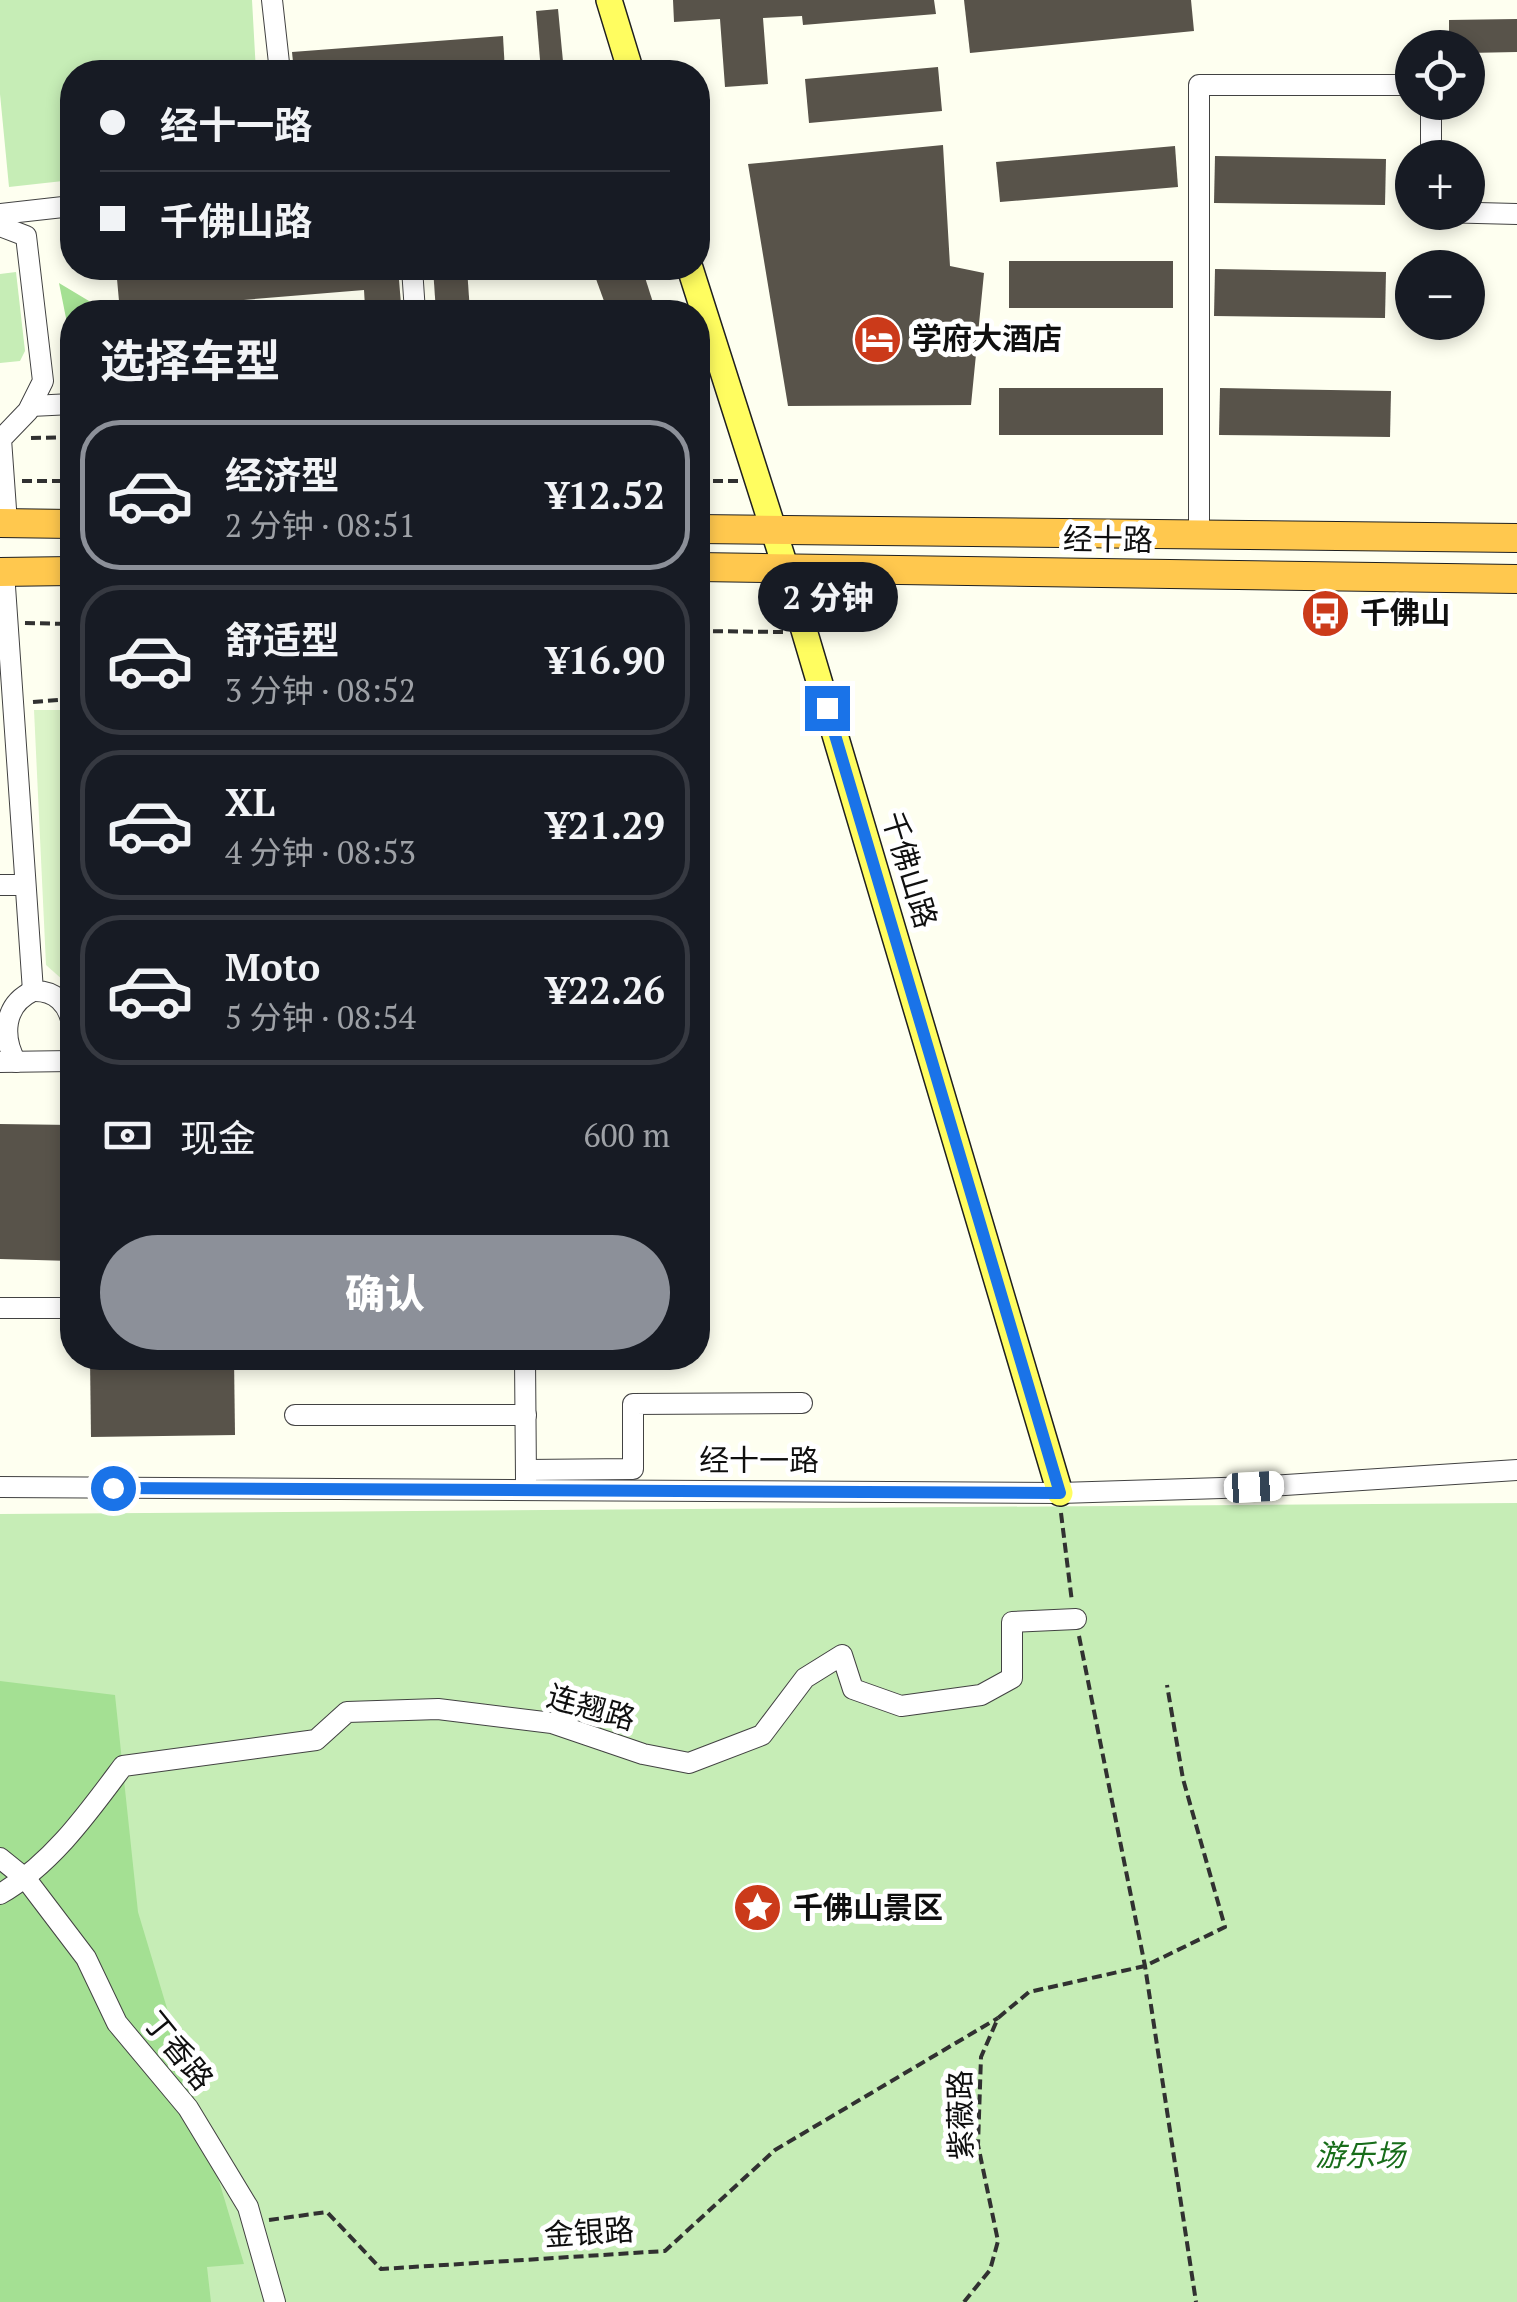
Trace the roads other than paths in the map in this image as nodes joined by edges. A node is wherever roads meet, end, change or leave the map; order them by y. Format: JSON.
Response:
{"nodes":[{"id":1,"x":272,"y":0,"type":"edge"},
{"id":2,"x":610,"y":0,"type":"edge"},
{"id":3,"x":279,"y":60,"type":"edge"},
{"id":4,"x":628,"y":60,"type":"edge"},
{"id":5,"x":1395,"y":85,"type":"edge"},
{"id":6,"x":60,"y":207,"type":"edge"},
{"id":7,"x":1485,"y":213,"type":"edge"},
{"id":8,"x":0,"y":214,"type":"edge"},
{"id":9,"x":1517,"y":214,"type":"edge"},
{"id":10,"x":0,"y":226,"type":"edge"},
{"id":11,"x":710,"y":332,"type":"edge"},
{"id":12,"x":60,"y":405,"type":"edge"},
{"id":13,"x":31,"y":406,"type":"junction"},
{"id":14,"x":1,"y":439,"type":"edge"},
{"id":15,"x":4,"y":523,"type":"edge"},
{"id":16,"x":60,"y":524,"type":"edge"},
{"id":17,"x":710,"y":529,"type":"edge"},
{"id":18,"x":772,"y":530,"type":"junction"},
{"id":19,"x":1199,"y":534,"type":"junction"},
{"id":20,"x":1517,"y":538,"type":"edge"},
{"id":21,"x":710,"y":566,"type":"edge"},
{"id":22,"x":785,"y":566,"type":"junction"},
{"id":23,"x":60,"y":571,"type":"edge"},
{"id":24,"x":2,"y":572,"type":"edge"},
{"id":25,"x":1517,"y":579,"type":"edge"},
{"id":26,"x":0,"y":885,"type":"edge"},
{"id":27,"x":26,"y":885,"type":"junction"},
{"id":28,"x":32,"y":992,"type":"junction"},
{"id":29,"x":60,"y":1000,"type":"edge"},
{"id":30,"x":60,"y":1061,"type":"edge"},
{"id":31,"x":8,"y":1062,"type":"edge"},
{"id":32,"x":0,"y":1308,"type":"edge"},
{"id":33,"x":60,"y":1308,"type":"edge"},
{"id":34,"x":525,"y":1370,"type":"edge"},
{"id":35,"x":802,"y":1403,"type":"dead end"},
{"id":36,"x":295,"y":1415,"type":"dead end"},
{"id":37,"x":526,"y":1416,"type":"junction"},
{"id":38,"x":1517,"y":1470,"type":"edge"},
{"id":39,"x":526,"y":1480,"type":"junction"},
{"id":40,"x":0,"y":1487,"type":"edge"},
{"id":41,"x":1060,"y":1493,"type":"junction"},
{"id":42,"x":1076,"y":1618,"type":"road end"},
{"id":43,"x":0,"y":1858,"type":"edge"},
{"id":44,"x":26,"y":1879,"type":"junction"},
{"id":45,"x":0,"y":1894,"type":"edge"},
{"id":46,"x":275,"y":2302,"type":"edge"}],
"edges":[{"from":1,"to":3,"type":"street"},
{"from":2,"to":4,"type":"main road"},
{"from":5,"to":19,"type":"street"},
{"from":6,"to":8,"type":"street"},
{"from":7,"to":9,"type":"street"},
{"from":10,"to":13,"type":"street"},
{"from":11,"to":18,"type":"main road","name":"千佛山路"},
{"from":12,"to":13,"type":"street"},
{"from":13,"to":14,"type":"street"},
{"from":14,"to":15,"type":"street"},
{"from":15,"to":16,"type":"highway"},
{"from":17,"to":18,"type":"highway","name":"经十路"},
{"from":18,"to":19,"type":"highway","name":"经十路"},
{"from":18,"to":22,"type":"main road","name":"千佛山路"},
{"from":19,"to":20,"type":"highway","name":"经十路"},
{"from":21,"to":22,"type":"highway","name":"经十路"},
{"from":22,"to":25,"type":"highway","name":"经十路"},
{"from":22,"to":41,"type":"main road","name":"千佛山路"},
{"from":23,"to":24,"type":"highway"},
{"from":24,"to":27,"type":"street"},
{"from":26,"to":27,"type":"street"},
{"from":27,"to":28,"type":"street"},
{"from":28,"to":29,"type":"street"},
{"from":28,"to":31,"type":"street"},
{"from":30,"to":31,"type":"street"},
{"from":32,"to":33,"type":"street"},
{"from":34,"to":37,"type":"street"},
{"from":35,"to":39,"type":"street"},
{"from":36,"to":37,"type":"street"},
{"from":37,"to":39,"type":"street"},
{"from":38,"to":41,"type":"street","name":"经十一路"},
{"from":39,"to":40,"type":"street","name":"经十一路"},
{"from":39,"to":41,"type":"street","name":"经十一路"},
{"from":42,"to":44,"type":"street","name":"连翘路"},
{"from":43,"to":44,"type":"street","name":"丁香路"},
{"from":44,"to":45,"type":"street"},
{"from":44,"to":46,"type":"street","name":"丁香路"}]}
